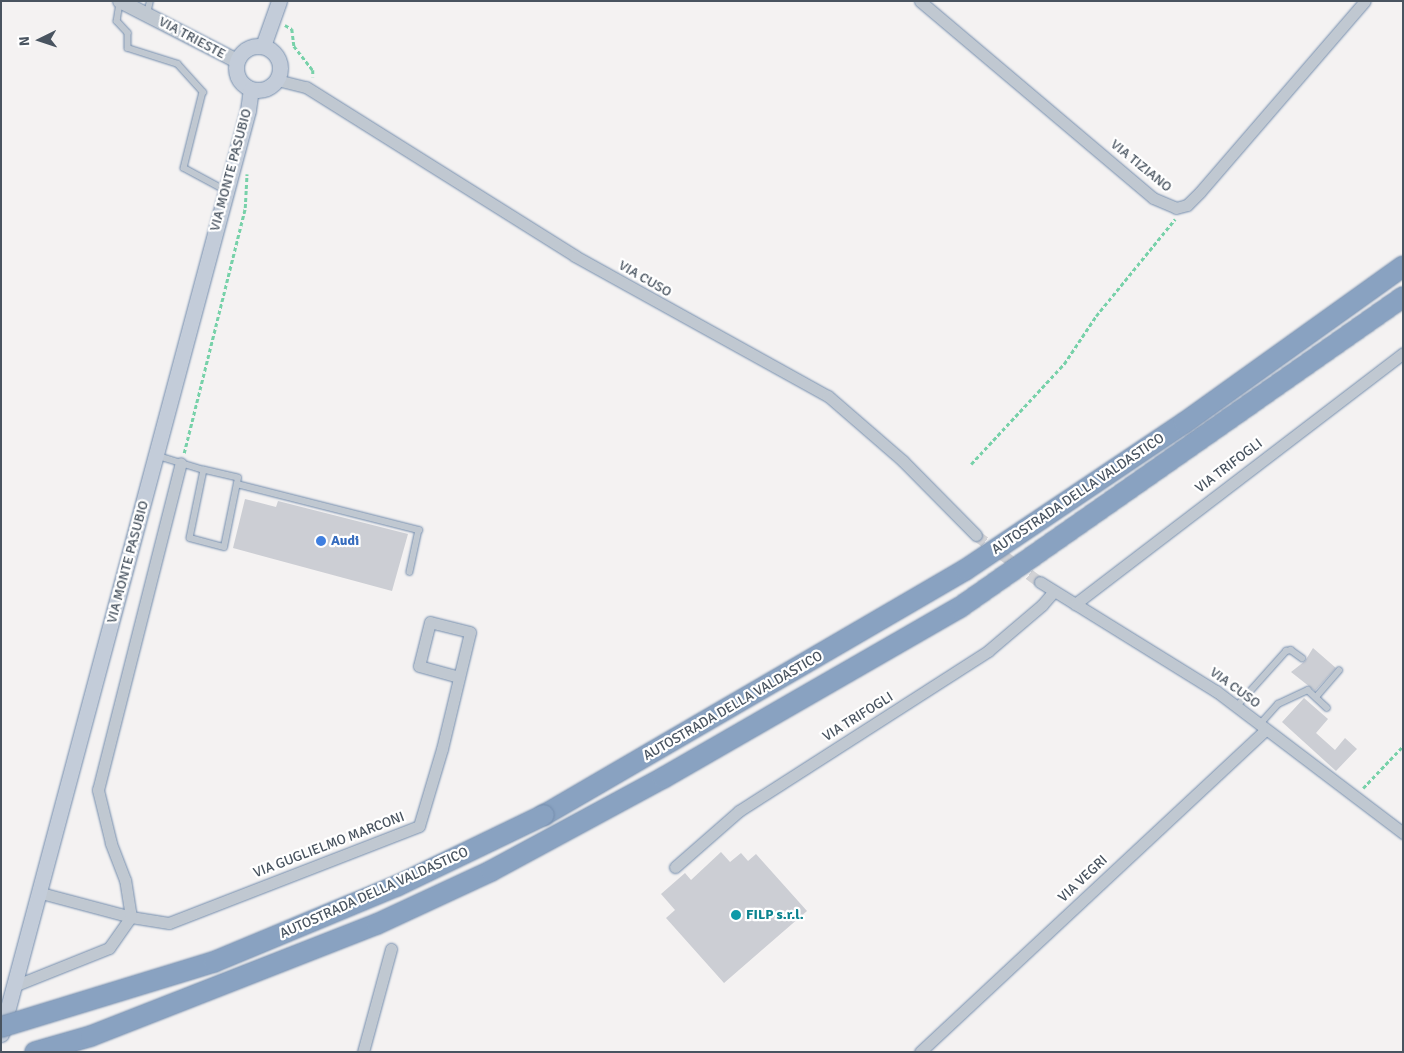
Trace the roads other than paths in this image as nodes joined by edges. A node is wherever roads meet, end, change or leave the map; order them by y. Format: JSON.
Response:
{"nodes":[{"id":1,"x":120,"y":1,"type":"edge"},
{"id":2,"x":279,"y":1,"type":"edge"},
{"id":3,"x":920,"y":1,"type":"edge"},
{"id":4,"x":1364,"y":1,"type":"edge"},
{"id":5,"x":148,"y":8,"type":"edge"},
{"id":6,"x":263,"y":46,"type":"junction"},
{"id":7,"x":237,"y":61,"type":"junction"},
{"id":8,"x":276,"y":80,"type":"junction"},
{"id":9,"x":251,"y":89,"type":"junction"},
{"id":10,"x":225,"y":190,"type":"junction"},
{"id":11,"x":1403,"y":266,"type":"edge"},
{"id":12,"x":1403,"y":297,"type":"edge"},
{"id":13,"x":1403,"y":353,"type":"edge"},
{"id":14,"x":156,"y":456,"type":"junction"},
{"id":15,"x":181,"y":463,"type":"junction"},
{"id":16,"x":204,"y":470,"type":"junction"},
{"id":17,"x":237,"y":484,"type":"junction"},
{"id":18,"x":976,"y":535,"type":"tunnel mouth"},
{"id":19,"x":410,"y":572,"type":"dead end"},
{"id":20,"x":1040,"y":582,"type":"tunnel mouth"},
{"id":21,"x":1054,"y":591,"type":"junction"},
{"id":22,"x":1075,"y":604,"type":"junction"},
{"id":23,"x":1302,"y":658,"type":"dead end"},
{"id":24,"x":1339,"y":671,"type":"dead end"},
{"id":25,"x":459,"y":677,"type":"junction"},
{"id":26,"x":1316,"y":697,"type":"junction"},
{"id":27,"x":1236,"y":706,"type":"junction"},
{"id":28,"x":1328,"y":708,"type":"dead end"},
{"id":29,"x":1263,"y":727,"type":"junction"},
{"id":30,"x":1403,"y":833,"type":"edge"},
{"id":31,"x":675,"y":868,"type":"dead end"},
{"id":32,"x":40,"y":893,"type":"junction"},
{"id":33,"x":131,"y":917,"type":"junction"},
{"id":34,"x":391,"y":950,"type":"dead end"},
{"id":35,"x":14,"y":986,"type":"junction"},
{"id":36,"x":1,"y":1027,"type":"edge"},
{"id":37,"x":1,"y":1034,"type":"edge"},
{"id":38,"x":36,"y":1052,"type":"edge"},
{"id":39,"x":363,"y":1052,"type":"edge"},
{"id":40,"x":920,"y":1052,"type":"edge"}],
"edges":[{"from":1,"to":5,"type":"street","name":"VIA TRIESTE"},
{"from":1,"to":10,"type":"lane"},
{"from":2,"to":6,"type":"main road"},
{"from":3,"to":4,"type":"street","name":"VIA TIZIANO"},
{"from":5,"to":7,"type":"street","name":"VIA TRIESTE"},
{"from":6,"to":7,"type":"main road"},
{"from":6,"to":8,"type":"main road"},
{"from":7,"to":9,"type":"main road","name":"VIA MONTE PASUBIO"},
{"from":8,"to":9,"type":"main road","name":"VIA MONTE PASUBIO"},
{"from":8,"to":18,"type":"street","name":"VIA CUSO"},
{"from":9,"to":10,"type":"main road","name":"VIA MONTE PASUBIO"},
{"from":10,"to":14,"type":"main road","name":"VIA MONTE PASUBIO"},
{"from":11,"to":36,"type":"highway","name":"AUTOSTRADA DELLA VALDASTICO","bridge":true},
{"from":12,"to":38,"type":"highway","name":"AUTOSTRADA DELLA VALDASTICO"},
{"from":13,"to":22,"type":"street","name":"VIA TRIFOGLI"},
{"from":14,"to":15,"type":"lane"},
{"from":14,"to":32,"type":"main road","name":"VIA MONTE PASUBIO"},
{"from":15,"to":16,"type":"lane"},
{"from":15,"to":33,"type":"street","name":"VIA MONTE PASUBIO"},
{"from":16,"to":17,"type":"lane"},
{"from":16,"to":17,"type":"lane"},
{"from":17,"to":19,"type":"lane"},
{"from":20,"to":21,"type":"street","name":"VIA CUSO"},
{"from":21,"to":22,"type":"street","name":"VIA CUSO"},
{"from":21,"to":31,"type":"street","name":"VIA TRIFOGLI"},
{"from":22,"to":27,"type":"street","name":"VIA CUSO"},
{"from":23,"to":27,"type":"lane"},
{"from":24,"to":26,"type":"lane"},
{"from":25,"to":25,"type":"street","name":"VIA GUGLIELMO MARCONI"},
{"from":25,"to":33,"type":"street","name":"VIA GUGLIELMO MARCONI"},
{"from":26,"to":28,"type":"lane"},
{"from":26,"to":29,"type":"lane"},
{"from":27,"to":29,"type":"street","name":"VIA CUSO"},
{"from":29,"to":30,"type":"street","name":"VIA CUSO"},
{"from":29,"to":40,"type":"street","name":"VIA VEGRI"},
{"from":32,"to":33,"type":"street","name":"VIA GUGLIELMO MARCONI"},
{"from":32,"to":35,"type":"main road","name":"VIA MONTE PASUBIO"},
{"from":33,"to":35,"type":"street"},
{"from":34,"to":39,"type":"street"},
{"from":35,"to":37,"type":"main road","name":"VIA MONTE PASUBIO"}]}
